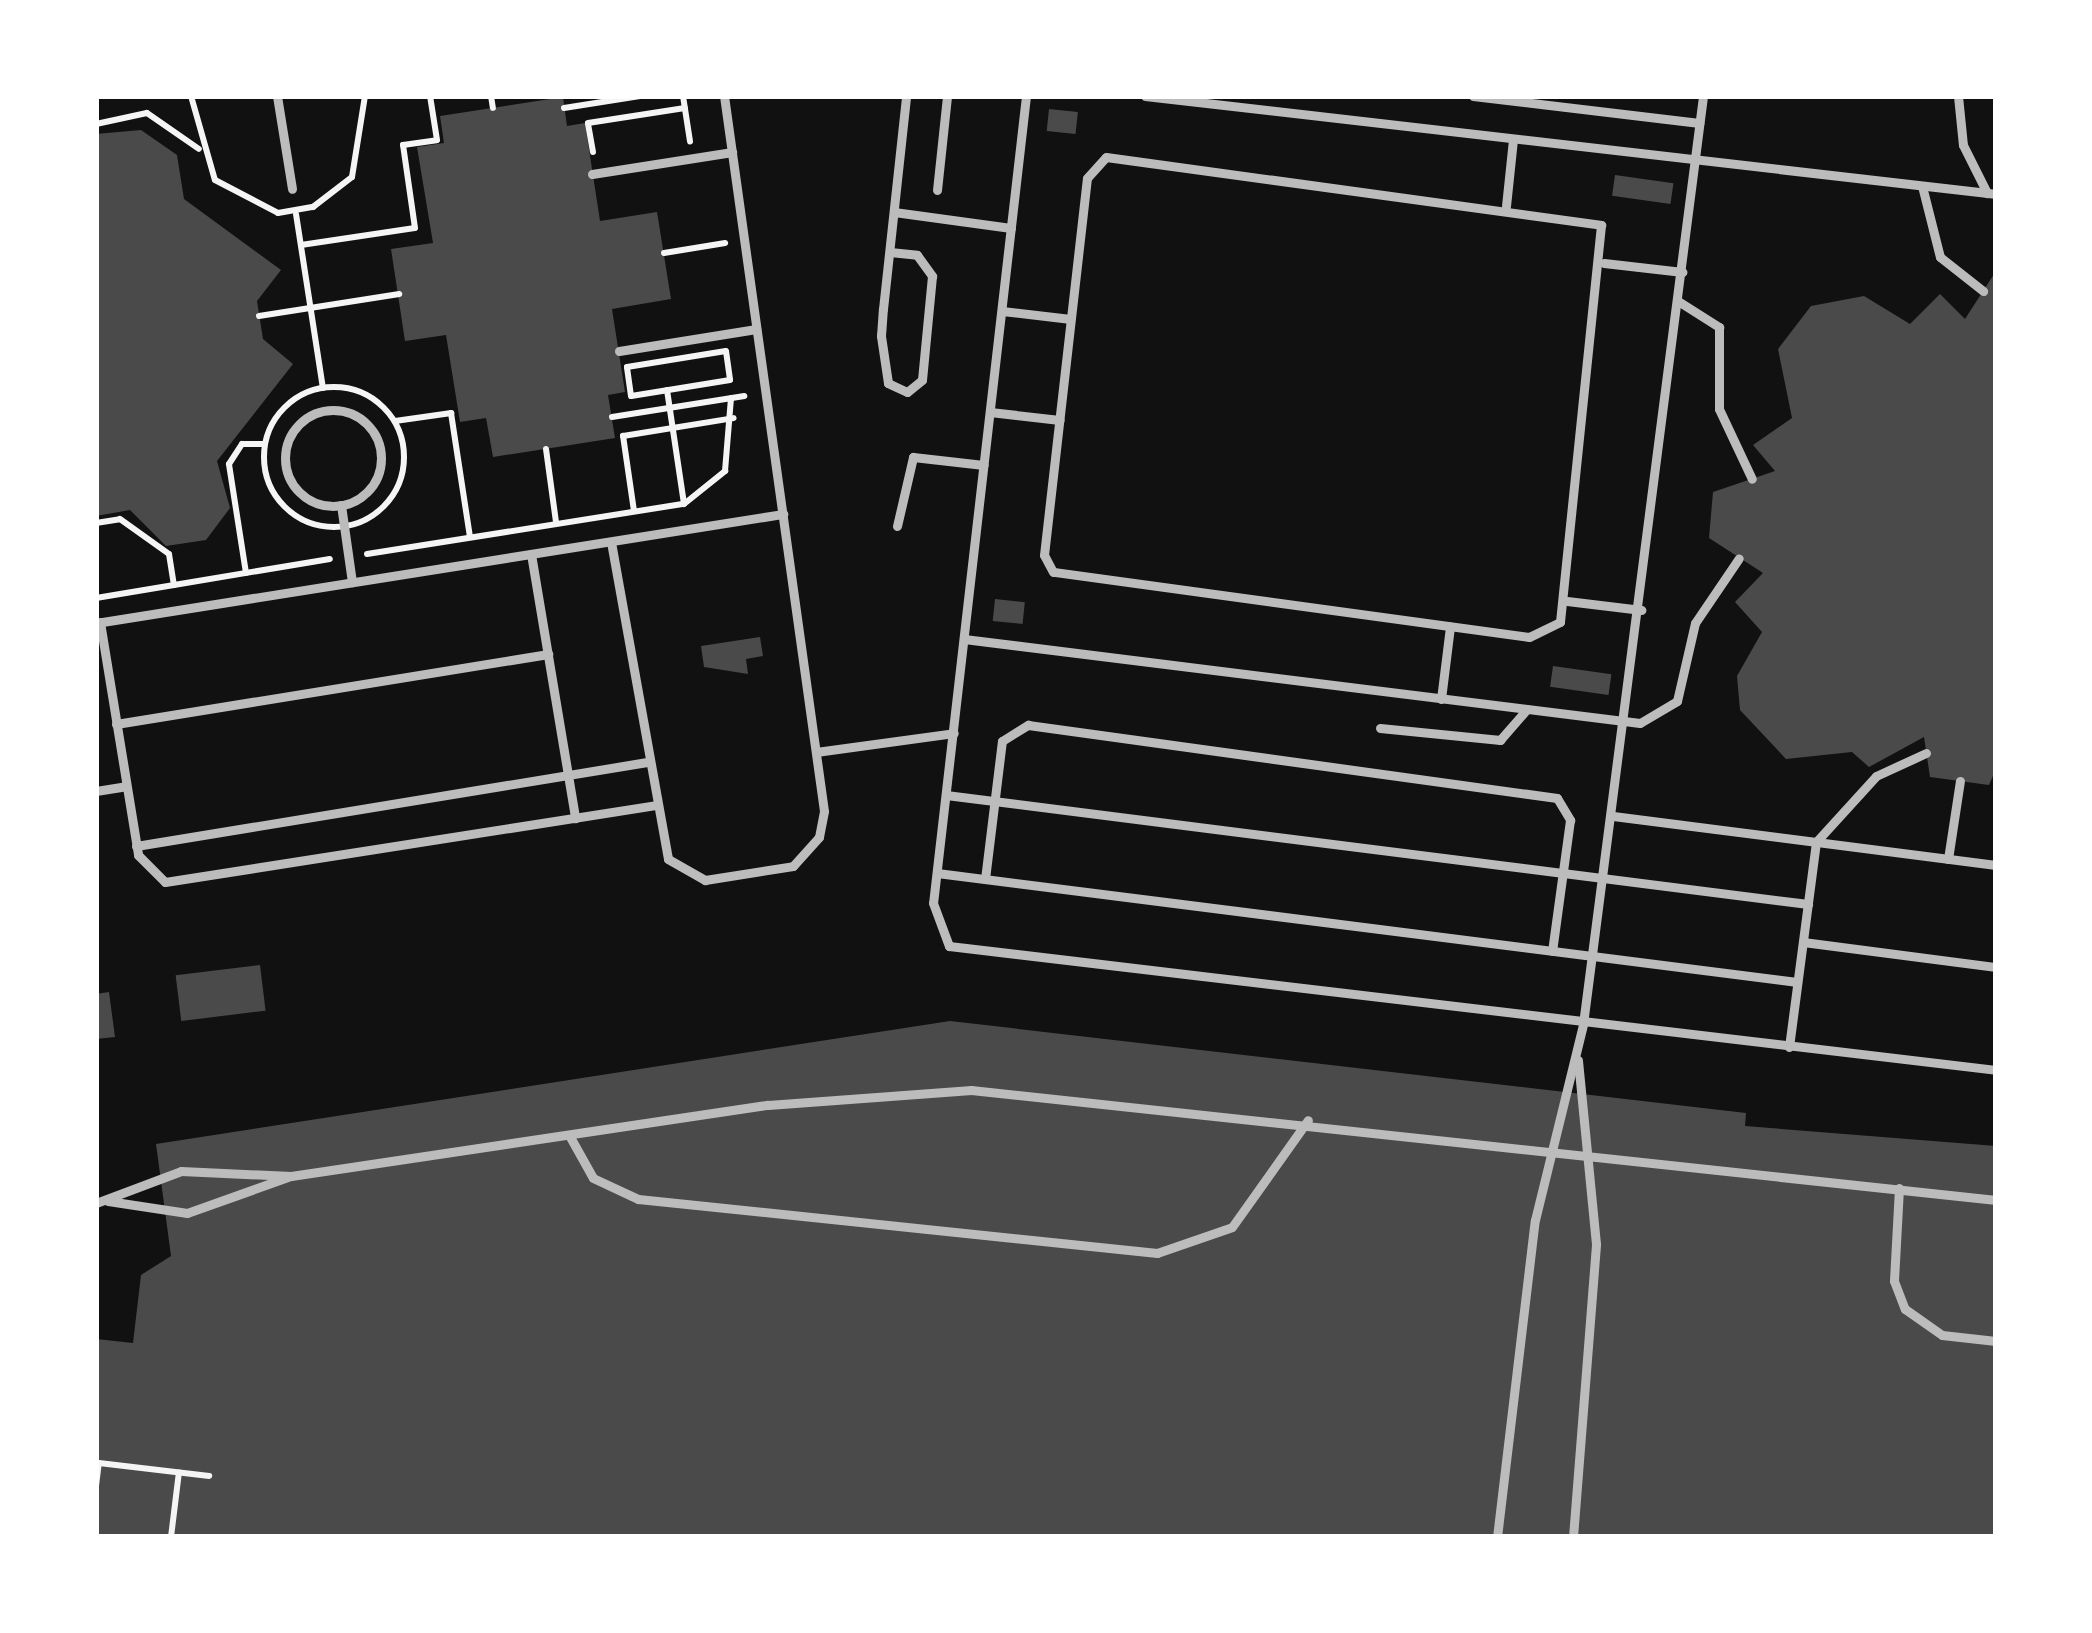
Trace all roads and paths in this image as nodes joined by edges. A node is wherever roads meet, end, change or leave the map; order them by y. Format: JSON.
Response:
{"nodes":[{"id":1,"x":278,"y":96,"type":"edge"},
{"id":2,"x":430,"y":96,"type":"edge"},
{"id":3,"x":491,"y":96,"type":"edge"},
{"id":4,"x":640,"y":96,"type":"edge"},
{"id":5,"x":683,"y":96,"type":"edge"},
{"id":6,"x":724,"y":96,"type":"edge"},
{"id":7,"x":906,"y":96,"type":"edge"},
{"id":8,"x":947,"y":96,"type":"edge"},
{"id":9,"x":1026,"y":96,"type":"edge"},
{"id":10,"x":1144,"y":96,"type":"edge"},
{"id":11,"x":1473,"y":96,"type":"edge"},
{"id":12,"x":1703,"y":96,"type":"edge"},
{"id":13,"x":1958,"y":96,"type":"edge"},
{"id":14,"x":493,"y":108,"type":"dead end"},
{"id":15,"x":564,"y":108,"type":"dead end"},
{"id":16,"x":686,"y":108,"type":"junction"},
{"id":17,"x":1700,"y":122,"type":"junction"},
{"id":18,"x":96,"y":124,"type":"edge"},
{"id":19,"x":1513,"y":139,"type":"junction"},
{"id":20,"x":671,"y":145,"type":"dead end"},
{"id":21,"x":199,"y":148,"type":"dead end"},
{"id":22,"x":732,"y":152,"type":"junction"},
{"id":23,"x":613,"y":154,"type":"dead end"},
{"id":24,"x":1695,"y":159,"type":"junction"},
{"id":25,"x":592,"y":174,"type":"dead end"},
{"id":26,"x":1922,"y":186,"type":"junction"},
{"id":27,"x":292,"y":189,"type":"joint"},
{"id":28,"x":937,"y":190,"type":"dead end"},
{"id":29,"x":1991,"y":194,"type":"edge"},
{"id":30,"x":1506,"y":206,"type":"junction"},
{"id":31,"x":894,"y":212,"type":"junction"},
{"id":32,"x":1011,"y":228,"type":"junction"},
{"id":33,"x":744,"y":240,"type":"junction"},
{"id":34,"x":301,"y":245,"type":"junction"},
{"id":35,"x":664,"y":253,"type":"dead end"},
{"id":36,"x":890,"y":253,"type":"junction"},
{"id":37,"x":1604,"y":263,"type":"junction"},
{"id":38,"x":1682,"y":272,"type":"junction"},
{"id":39,"x":1983,"y":291,"type":"dead end"},
{"id":40,"x":398,"y":294,"type":"dead end"},
{"id":41,"x":1678,"y":301,"type":"junction"},
{"id":42,"x":311,"y":308,"type":"junction"},
{"id":43,"x":1001,"y":311,"type":"junction"},
{"id":44,"x":260,"y":316,"type":"dead end"},
{"id":45,"x":1071,"y":319,"type":"junction"},
{"id":46,"x":756,"y":329,"type":"junction"},
{"id":47,"x":619,"y":351,"type":"dead end"},
{"id":48,"x":323,"y":388,"type":"junction"},
{"id":49,"x":667,"y":390,"type":"junction"},
{"id":50,"x":766,"y":393,"type":"junction"},
{"id":51,"x":731,"y":398,"type":"junction"},
{"id":52,"x":669,"y":408,"type":"junction"},
{"id":53,"x":990,"y":412,"type":"junction"},
{"id":54,"x":612,"y":417,"type":"dead end"},
{"id":55,"x":735,"y":418,"type":"junction"},
{"id":56,"x":1060,"y":420,"type":"junction"},
{"id":57,"x":395,"y":421,"type":"junction"},
{"id":58,"x":673,"y":428,"type":"junction"},
{"id":59,"x":265,"y":444,"type":"junction"},
{"id":60,"x":546,"y":449,"type":"dead end"},
{"id":61,"x":984,"y":465,"type":"junction"},
{"id":62,"x":1752,"y":479,"type":"dead end"},
{"id":63,"x":684,"y":504,"type":"junction"},
{"id":64,"x":341,"y":505,"type":"junction"},
{"id":65,"x":634,"y":511,"type":"junction"},
{"id":66,"x":783,"y":514,"type":"junction"},
{"id":67,"x":96,"y":523,"type":"edge"},
{"id":68,"x":556,"y":523,"type":"junction"},
{"id":69,"x":344,"y":526,"type":"junction"},
{"id":70,"x":897,"y":526,"type":"dead end"},
{"id":71,"x":470,"y":537,"type":"junction"},
{"id":72,"x":611,"y":542,"type":"junction"},
{"id":73,"x":560,"y":550,"type":"junction"},
{"id":74,"x":531,"y":554,"type":"junction"},
{"id":75,"x":349,"y":556,"type":"junction"},
{"id":76,"x":1739,"y":558,"type":"dead end"},
{"id":77,"x":246,"y":573,"type":"junction"},
{"id":78,"x":352,"y":582,"type":"junction"},
{"id":79,"x":174,"y":585,"type":"junction"},
{"id":80,"x":96,"y":598,"type":"edge"},
{"id":81,"x":1567,"y":601,"type":"junction"},
{"id":82,"x":1640,"y":610,"type":"junction"},
{"id":83,"x":98,"y":622,"type":"edge"},
{"id":84,"x":1450,"y":627,"type":"junction"},
{"id":85,"x":964,"y":639,"type":"junction"},
{"id":86,"x":548,"y":654,"type":"junction"},
{"id":87,"x":1441,"y":699,"type":"junction"},
{"id":88,"x":1527,"y":709,"type":"junction"},
{"id":89,"x":1627,"y":722,"type":"junction"},
{"id":90,"x":116,"y":724,"type":"junction"},
{"id":91,"x":1380,"y":728,"type":"dead end"},
{"id":92,"x":954,"y":734,"type":"junction"},
{"id":93,"x":816,"y":752,"type":"junction"},
{"id":94,"x":1926,"y":753,"type":"dead end"},
{"id":95,"x":647,"y":763,"type":"junction"},
{"id":96,"x":568,"y":776,"type":"junction"},
{"id":97,"x":1960,"y":781,"type":"dead end"},
{"id":98,"x":126,"y":786,"type":"junction"},
{"id":99,"x":96,"y":791,"type":"edge"},
{"id":100,"x":946,"y":795,"type":"junction"},
{"id":101,"x":995,"y":801,"type":"junction"},
{"id":102,"x":654,"y":805,"type":"junction"},
{"id":103,"x":1613,"y":816,"type":"junction"},
{"id":104,"x":574,"y":818,"type":"junction"},
{"id":105,"x":1816,"y":842,"type":"junction"},
{"id":106,"x":136,"y":846,"type":"junction"},
{"id":107,"x":1948,"y":859,"type":"junction"},
{"id":108,"x":1996,"y":865,"type":"edge"},
{"id":109,"x":938,"y":873,"type":"junction"},
{"id":110,"x":1562,"y":873,"type":"junction"},
{"id":111,"x":985,"y":879,"type":"junction"},
{"id":112,"x":1604,"y":879,"type":"junction"},
{"id":113,"x":1808,"y":904,"type":"junction"},
{"id":114,"x":1803,"y":942,"type":"junction"},
{"id":115,"x":1552,"y":951,"type":"junction"},
{"id":116,"x":1593,"y":956,"type":"junction"},
{"id":117,"x":1996,"y":967,"type":"edge"},
{"id":118,"x":1797,"y":982,"type":"junction"},
{"id":119,"x":1583,"y":1024,"type":"junction"},
{"id":120,"x":1789,"y":1047,"type":"junction"},
{"id":121,"x":1578,"y":1060,"type":"junction"},
{"id":122,"x":1996,"y":1070,"type":"edge"},
{"id":123,"x":1308,"y":1120,"type":"junction"},
{"id":124,"x":569,"y":1135,"type":"junction"},
{"id":125,"x":291,"y":1176,"type":"junction"},
{"id":126,"x":1899,"y":1188,"type":"junction"},
{"id":127,"x":1996,"y":1199,"type":"edge"},
{"id":128,"x":102,"y":1202,"type":"edge"},
{"id":129,"x":1996,"y":1341,"type":"edge"},
{"id":130,"x":178,"y":1472,"type":"junction"},
{"id":131,"x":209,"y":1475,"type":"dead end"},
{"id":132,"x":96,"y":1486,"type":"edge"},
{"id":133,"x":171,"y":1537,"type":"edge"},
{"id":134,"x":1497,"y":1537,"type":"edge"},
{"id":135,"x":1573,"y":1537,"type":"edge"}],
"edges":[{"from":1,"to":27,"type":"lane"},
{"from":2,"to":34,"type":"path"},
{"from":3,"to":14,"type":"path"},
{"from":4,"to":15,"type":"path"},
{"from":5,"to":16,"type":"path"},
{"from":6,"to":22,"type":"lane"},
{"from":7,"to":31,"type":"lane"},
{"from":8,"to":28,"type":"lane"},
{"from":9,"to":32,"type":"lane"},
{"from":10,"to":19,"type":"lane"},
{"from":11,"to":17,"type":"lane"},
{"from":12,"to":17,"type":"lane"},
{"from":13,"to":29,"type":"lane"},
{"from":16,"to":20,"type":"path"},
{"from":16,"to":23,"type":"path"},
{"from":17,"to":24,"type":"lane"},
{"from":18,"to":21,"type":"path"},
{"from":19,"to":24,"type":"lane"},
{"from":19,"to":30,"type":"lane"},
{"from":22,"to":25,"type":"lane"},
{"from":22,"to":33,"type":"lane"},
{"from":24,"to":26,"type":"lane"},
{"from":24,"to":38,"type":"lane"},
{"from":26,"to":29,"type":"lane"},
{"from":26,"to":39,"type":"lane"},
{"from":27,"to":34,"type":"path"},
{"from":30,"to":37,"type":"lane"},
{"from":30,"to":45,"type":"lane"},
{"from":31,"to":32,"type":"lane"},
{"from":31,"to":36,"type":"lane"},
{"from":32,"to":43,"type":"lane"},
{"from":33,"to":35,"type":"path"},
{"from":33,"to":46,"type":"lane"},
{"from":34,"to":42,"type":"path"},
{"from":36,"to":36,"type":"lane"},
{"from":37,"to":38,"type":"lane"},
{"from":37,"to":81,"type":"lane"},
{"from":38,"to":41,"type":"lane"},
{"from":40,"to":42,"type":"path"},
{"from":41,"to":62,"type":"lane"},
{"from":41,"to":82,"type":"lane"},
{"from":42,"to":44,"type":"path"},
{"from":42,"to":48,"type":"path"},
{"from":43,"to":45,"type":"lane"},
{"from":43,"to":53,"type":"lane"},
{"from":45,"to":56,"type":"lane"},
{"from":46,"to":47,"type":"lane"},
{"from":46,"to":50,"type":"lane"},
{"from":48,"to":57,"type":"path"},
{"from":48,"to":59,"type":"path"},
{"from":49,"to":49,"type":"path"},
{"from":49,"to":52,"type":"path"},
{"from":50,"to":51,"type":"path"},
{"from":50,"to":66,"type":"lane"},
{"from":51,"to":52,"type":"path"},
{"from":51,"to":55,"type":"path"},
{"from":52,"to":54,"type":"path"},
{"from":52,"to":58,"type":"path"},
{"from":53,"to":56,"type":"lane"},
{"from":53,"to":61,"type":"lane"},
{"from":55,"to":58,"type":"path"},
{"from":55,"to":63,"type":"path"},
{"from":56,"to":84,"type":"lane"},
{"from":57,"to":69,"type":"path"},
{"from":57,"to":71,"type":"path"},
{"from":58,"to":63,"type":"path"},
{"from":58,"to":65,"type":"path"},
{"from":59,"to":69,"type":"path"},
{"from":59,"to":77,"type":"path"},
{"from":60,"to":68,"type":"path"},
{"from":61,"to":70,"type":"lane"},
{"from":61,"to":85,"type":"lane"},
{"from":63,"to":65,"type":"path"},
{"from":64,"to":64,"type":"lane"},
{"from":64,"to":69,"type":"lane"},
{"from":65,"to":68,"type":"path"},
{"from":66,"to":72,"type":"lane"},
{"from":66,"to":93,"type":"lane"},
{"from":67,"to":79,"type":"path"},
{"from":68,"to":71,"type":"path"},
{"from":68,"to":73,"type":"path"},
{"from":69,"to":75,"type":"lane"},
{"from":71,"to":75,"type":"path"},
{"from":72,"to":73,"type":"lane"},
{"from":72,"to":95,"type":"lane"},
{"from":73,"to":74,"type":"lane"},
{"from":74,"to":78,"type":"lane"},
{"from":74,"to":86,"type":"lane"},
{"from":75,"to":77,"type":"path"},
{"from":75,"to":78,"type":"lane"},
{"from":76,"to":89,"type":"lane"},
{"from":77,"to":79,"type":"path"},
{"from":78,"to":83,"type":"lane"},
{"from":79,"to":80,"type":"path"},
{"from":81,"to":82,"type":"lane"},
{"from":81,"to":84,"type":"lane"},
{"from":82,"to":89,"type":"lane"},
{"from":83,"to":90,"type":"lane"},
{"from":84,"to":87,"type":"lane"},
{"from":85,"to":87,"type":"lane"},
{"from":85,"to":92,"type":"lane"},
{"from":86,"to":90,"type":"lane"},
{"from":86,"to":96,"type":"lane"},
{"from":87,"to":88,"type":"lane"},
{"from":88,"to":89,"type":"lane"},
{"from":88,"to":91,"type":"lane"},
{"from":89,"to":103,"type":"lane"},
{"from":90,"to":98,"type":"lane"},
{"from":92,"to":93,"type":"lane"},
{"from":92,"to":100,"type":"lane"},
{"from":93,"to":102,"type":"lane"},
{"from":94,"to":105,"type":"lane"},
{"from":95,"to":96,"type":"lane"},
{"from":95,"to":102,"type":"lane"},
{"from":96,"to":104,"type":"lane"},
{"from":96,"to":106,"type":"lane"},
{"from":97,"to":107,"type":"lane"},
{"from":98,"to":99,"type":"lane"},
{"from":98,"to":106,"type":"lane"},
{"from":100,"to":101,"type":"lane"},
{"from":100,"to":109,"type":"lane"},
{"from":101,"to":110,"type":"lane"},
{"from":101,"to":110,"type":"lane"},
{"from":101,"to":111,"type":"lane"},
{"from":102,"to":104,"type":"lane"},
{"from":103,"to":105,"type":"lane"},
{"from":103,"to":112,"type":"lane"},
{"from":104,"to":106,"type":"lane"},
{"from":105,"to":107,"type":"lane"},
{"from":105,"to":113,"type":"lane"},
{"from":107,"to":108,"type":"lane"},
{"from":109,"to":111,"type":"lane"},
{"from":109,"to":119,"type":"lane"},
{"from":110,"to":112,"type":"lane"},
{"from":110,"to":115,"type":"lane"},
{"from":111,"to":115,"type":"lane"},
{"from":112,"to":113,"type":"lane"},
{"from":112,"to":116,"type":"lane"},
{"from":113,"to":114,"type":"lane"},
{"from":114,"to":117,"type":"lane"},
{"from":114,"to":118,"type":"lane"},
{"from":115,"to":116,"type":"lane"},
{"from":116,"to":118,"type":"lane"},
{"from":116,"to":119,"type":"lane"},
{"from":118,"to":120,"type":"lane"},
{"from":119,"to":120,"type":"lane"},
{"from":119,"to":121,"type":"lane"},
{"from":120,"to":122,"type":"lane"},
{"from":121,"to":134,"type":"lane"},
{"from":121,"to":135,"type":"lane"},
{"from":123,"to":124,"type":"lane"},
{"from":123,"to":124,"type":"lane"},
{"from":123,"to":126,"type":"lane"},
{"from":124,"to":125,"type":"lane"},
{"from":125,"to":128,"type":"lane"},
{"from":125,"to":128,"type":"lane"},
{"from":126,"to":127,"type":"lane"},
{"from":126,"to":129,"type":"lane"},
{"from":130,"to":131,"type":"path"},
{"from":130,"to":132,"type":"path"},
{"from":130,"to":133,"type":"path"}]}
